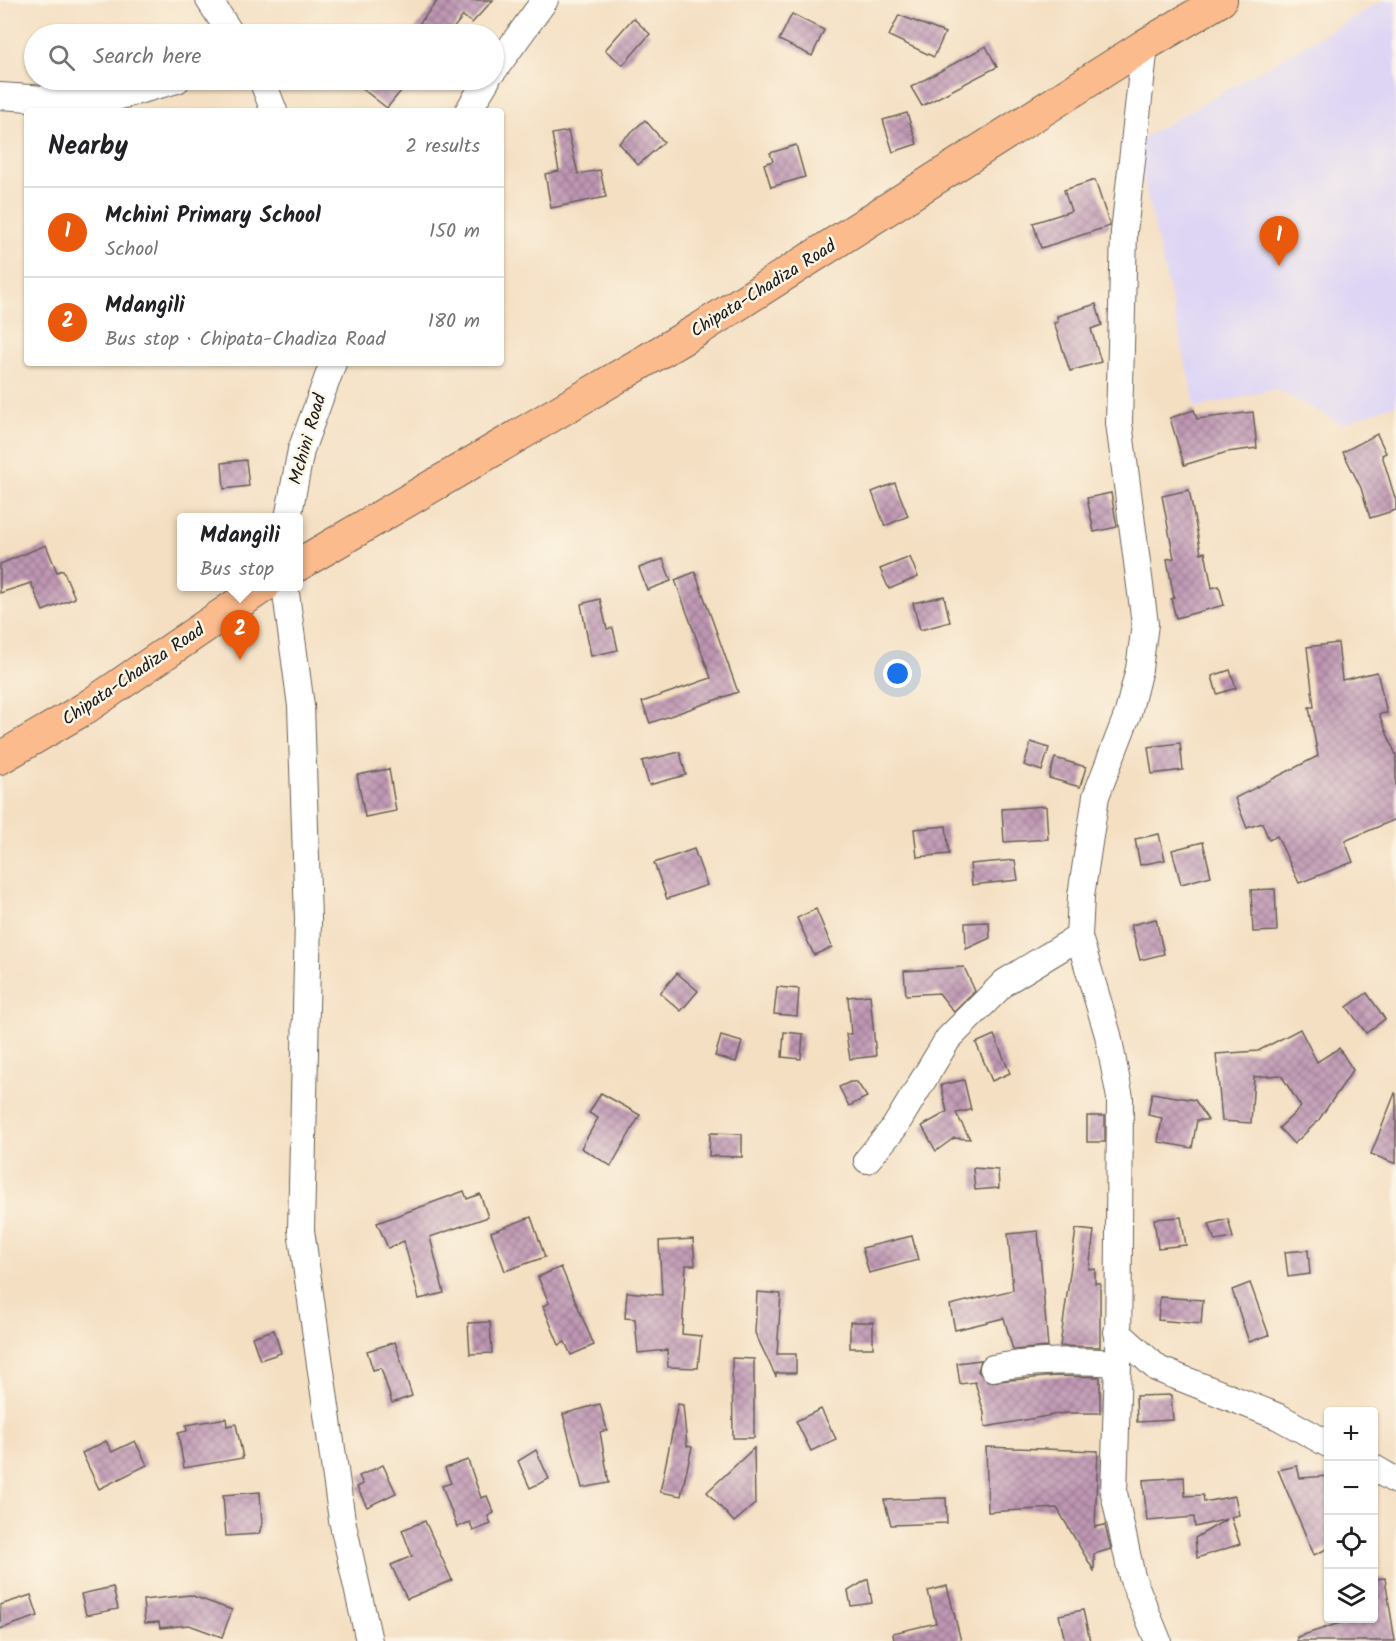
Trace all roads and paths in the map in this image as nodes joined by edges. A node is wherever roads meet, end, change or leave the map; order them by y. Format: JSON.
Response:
{"nodes":[{"id":1,"x":209,"y":0,"type":"edge"},
{"id":2,"x":545,"y":0,"type":"edge"},
{"id":3,"x":1221,"y":0,"type":"edge"},
{"id":4,"x":225,"y":24,"type":"edge"},
{"id":5,"x":1145,"y":45,"type":"junction"},
{"id":6,"x":504,"y":56,"type":"edge"},
{"id":7,"x":141,"y":90,"type":"edge"},
{"id":8,"x":266,"y":90,"type":"edge"},
{"id":9,"x":481,"y":90,"type":"edge"},
{"id":10,"x":0,"y":96,"type":"edge"},
{"id":11,"x":273,"y":108,"type":"edge"},
{"id":12,"x":470,"y":108,"type":"edge"},
{"id":13,"x":332,"y":366,"type":"edge"},
{"id":14,"x":289,"y":513,"type":"edge"},
{"id":15,"x":303,"y":561,"type":"edge"},
{"id":16,"x":257,"y":591,"type":"edge"},
{"id":17,"x":286,"y":591,"type":"edge"},
{"id":18,"x":0,"y":758,"type":"edge"},
{"id":19,"x":1079,"y":937,"type":"junction"},
{"id":20,"x":867,"y":1160,"type":"dead end"},
{"id":21,"x":1117,"y":1332,"type":"junction"},
{"id":22,"x":1118,"y":1363,"type":"junction"},
{"id":23,"x":993,"y":1368,"type":"dead end"},
{"id":24,"x":1324,"y":1441,"type":"edge"},
{"id":25,"x":1378,"y":1470,"type":"edge"},
{"id":26,"x":1396,"y":1481,"type":"edge"},
{"id":27,"x":369,"y":1641,"type":"edge"},
{"id":28,"x":1158,"y":1641,"type":"edge"}],
"edges":[{"from":1,"to":4,"type":"street"},
{"from":2,"to":6,"type":"street"},
{"from":3,"to":5,"type":"main road","name":"Chipata-Chadiza Road"},
{"from":5,"to":15,"type":"main road","name":"Chipata-Chadiza Road"},
{"from":5,"to":19,"type":"street"},
{"from":7,"to":10,"type":"street"},
{"from":8,"to":11,"type":"street"},
{"from":9,"to":12,"type":"street"},
{"from":13,"to":14,"type":"street","name":"Mchini Road"},
{"from":16,"to":18,"type":"main road","name":"Chipata-Chadiza Road"},
{"from":17,"to":27,"type":"street"},
{"from":19,"to":20,"type":"street"},
{"from":19,"to":21,"type":"street"},
{"from":21,"to":22,"type":"street"},
{"from":21,"to":24,"type":"street"},
{"from":22,"to":23,"type":"street"},
{"from":22,"to":28,"type":"street"},
{"from":25,"to":26,"type":"street"}]}
